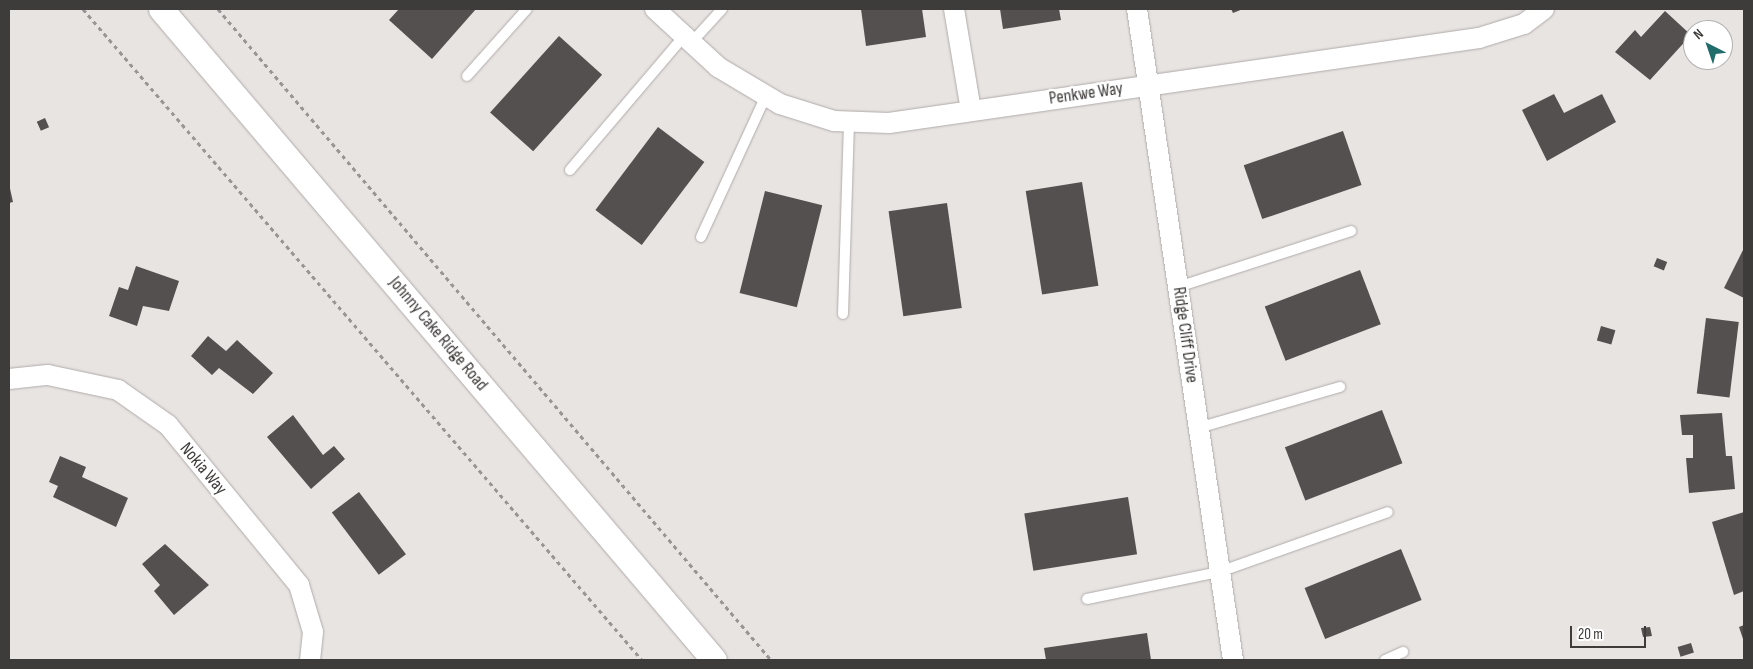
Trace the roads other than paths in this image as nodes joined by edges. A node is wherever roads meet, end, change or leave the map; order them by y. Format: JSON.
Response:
{"nodes":[{"id":1,"x":161,"y":9,"type":"edge"},
{"id":2,"x":528,"y":9,"type":"edge"},
{"id":3,"x":654,"y":9,"type":"edge"},
{"id":4,"x":722,"y":9,"type":"edge"},
{"id":5,"x":954,"y":9,"type":"edge"},
{"id":6,"x":1137,"y":9,"type":"edge"},
{"id":7,"x":1544,"y":9,"type":"edge"},
{"id":8,"x":688,"y":39,"type":"junction"},
{"id":9,"x":467,"y":76,"type":"dead end"},
{"id":10,"x":1148,"y":85,"type":"junction"},
{"id":11,"x":766,"y":96,"type":"junction"},
{"id":12,"x":971,"y":111,"type":"junction"},
{"id":13,"x":849,"y":121,"type":"junction"},
{"id":14,"x":570,"y":170,"type":"dead end"},
{"id":15,"x":1350,"y":231,"type":"dead end"},
{"id":16,"x":701,"y":237,"type":"dead end"},
{"id":17,"x":1178,"y":287,"type":"junction"},
{"id":18,"x":843,"y":314,"type":"dead end"},
{"id":19,"x":9,"y":380,"type":"edge"},
{"id":20,"x":1340,"y":387,"type":"dead end"},
{"id":21,"x":1198,"y":428,"type":"junction"},
{"id":22,"x":1388,"y":512,"type":"dead end"},
{"id":23,"x":1220,"y":572,"type":"junction"},
{"id":24,"x":1087,"y":600,"type":"dead end"},
{"id":25,"x":1403,"y":652,"type":"dead end"},
{"id":26,"x":310,"y":660,"type":"edge"},
{"id":27,"x":314,"y":660,"type":"edge"},
{"id":28,"x":714,"y":660,"type":"edge"},
{"id":29,"x":1233,"y":660,"type":"edge"},
{"id":30,"x":1385,"y":660,"type":"edge"}],
"edges":[{"from":1,"to":28,"type":"street","name":"Johnny Cake Ridge Road"},
{"from":2,"to":9,"type":"lane"},
{"from":3,"to":8,"type":"street","name":"Penkwe Way"},
{"from":4,"to":8,"type":"lane"},
{"from":5,"to":12,"type":"street"},
{"from":6,"to":10,"type":"street","name":"Ridge Cliff Drive"},
{"from":7,"to":10,"type":"street","name":"Penkwe Way"},
{"from":8,"to":11,"type":"street","name":"Penkwe Way"},
{"from":8,"to":14,"type":"lane"},
{"from":10,"to":12,"type":"street","name":"Penkwe Way"},
{"from":10,"to":17,"type":"street","name":"Ridge Cliff Drive"},
{"from":11,"to":13,"type":"street","name":"Penkwe Way"},
{"from":11,"to":16,"type":"lane"},
{"from":12,"to":13,"type":"street","name":"Penkwe Way"},
{"from":13,"to":18,"type":"lane"},
{"from":15,"to":17,"type":"lane"},
{"from":17,"to":21,"type":"street","name":"Ridge Cliff Drive"},
{"from":19,"to":26,"type":"street","name":"Nokia Way"},
{"from":20,"to":21,"type":"lane"},
{"from":21,"to":23,"type":"street","name":"Ridge Cliff Drive"},
{"from":22,"to":23,"type":"lane"},
{"from":23,"to":24,"type":"lane"},
{"from":23,"to":29,"type":"street","name":"Ridge Cliff Drive"},
{"from":25,"to":30,"type":"lane"},
{"from":26,"to":27,"type":"street"}]}
